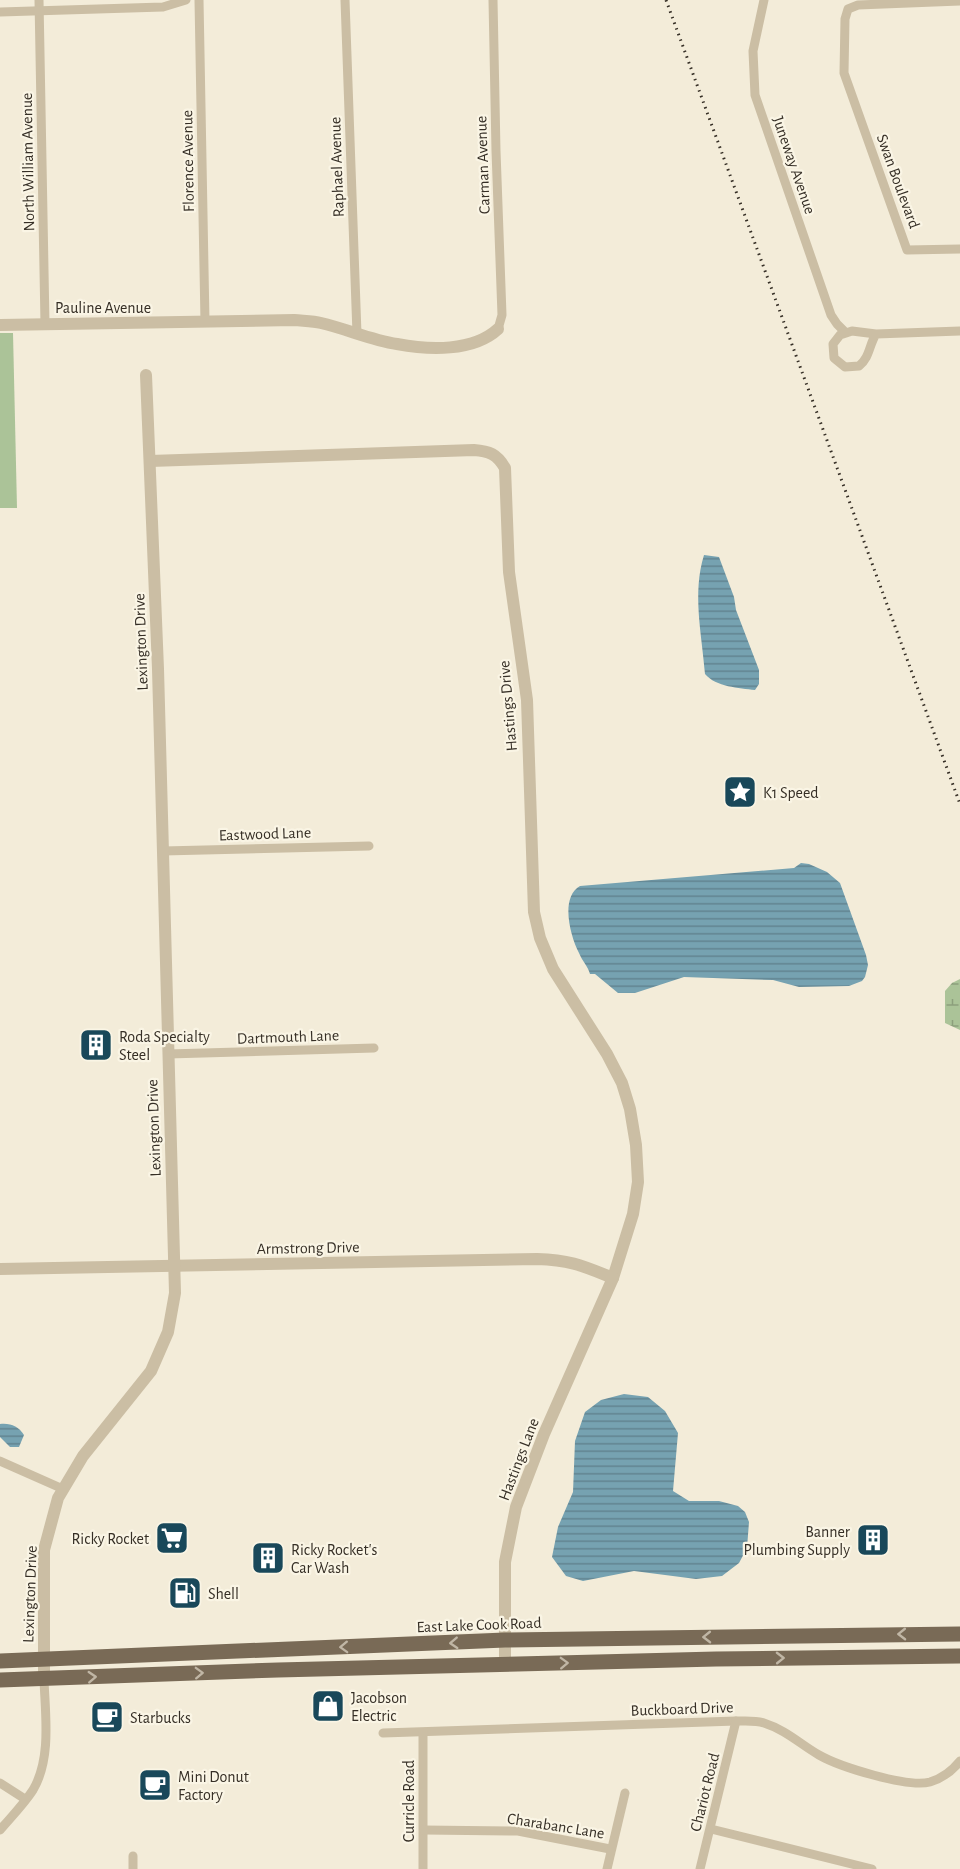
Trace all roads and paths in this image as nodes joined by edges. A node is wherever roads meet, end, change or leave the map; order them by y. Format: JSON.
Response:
{"nodes":[{"id":1,"x":39,"y":0,"type":"edge"},
{"id":2,"x":186,"y":0,"type":"edge"},
{"id":3,"x":198,"y":0,"type":"edge"},
{"id":4,"x":345,"y":0,"type":"edge"},
{"id":5,"x":494,"y":0,"type":"edge"},
{"id":6,"x":764,"y":0,"type":"edge"},
{"id":7,"x":960,"y":1,"type":"edge"},
{"id":8,"x":40,"y":11,"type":"junction"},
{"id":9,"x":0,"y":12,"type":"edge"},
{"id":10,"x":960,"y":249,"type":"edge"},
{"id":11,"x":206,"y":322,"type":"junction"},
{"id":12,"x":45,"y":324,"type":"junction"},
{"id":13,"x":0,"y":325,"type":"edge"},
{"id":14,"x":498,"y":329,"type":"joint"},
{"id":15,"x":960,"y":331,"type":"edge"},
{"id":16,"x":845,"y":332,"type":"junction"},
{"id":17,"x":357,"y":334,"type":"junction"},
{"id":18,"x":876,"y":334,"type":"junction"},
{"id":19,"x":146,"y":375,"type":"dead end"},
{"id":20,"x":150,"y":461,"type":"junction"},
{"id":21,"x":369,"y":846,"type":"dead end"},
{"id":22,"x":162,"y":851,"type":"junction"},
{"id":23,"x":374,"y":1048,"type":"dead end"},
{"id":24,"x":168,"y":1054,"type":"junction"},
{"id":25,"x":174,"y":1265,"type":"junction"},
{"id":26,"x":0,"y":1269,"type":"edge"},
{"id":27,"x":613,"y":1278,"type":"junction"},
{"id":28,"x":0,"y":1461,"type":"edge"},
{"id":29,"x":63,"y":1489,"type":"junction"},
{"id":30,"x":960,"y":1634,"type":"edge"},
{"id":31,"x":505,"y":1640,"type":"junction"},
{"id":32,"x":960,"y":1656,"type":"edge"},
{"id":33,"x":44,"y":1659,"type":"junction"},
{"id":34,"x":0,"y":1661,"type":"edge"},
{"id":35,"x":505,"y":1665,"type":"junction"},
{"id":36,"x":44,"y":1679,"type":"junction"},
{"id":37,"x":0,"y":1680,"type":"edge"},
{"id":38,"x":736,"y":1721,"type":"junction"},
{"id":39,"x":383,"y":1733,"type":"dead end"},
{"id":40,"x":423,"y":1733,"type":"junction"},
{"id":41,"x":960,"y":1761,"type":"edge"},
{"id":42,"x":0,"y":1783,"type":"edge"},
{"id":43,"x":625,"y":1793,"type":"dead end"},
{"id":44,"x":25,"y":1799,"type":"junction"},
{"id":45,"x":0,"y":1829,"type":"edge"},
{"id":46,"x":711,"y":1829,"type":"junction"},
{"id":47,"x":424,"y":1830,"type":"junction"},
{"id":48,"x":610,"y":1849,"type":"junction"},
{"id":49,"x":133,"y":1856,"type":"dead end"},
{"id":50,"x":133,"y":1869,"type":"edge"},
{"id":51,"x":423,"y":1869,"type":"edge"},
{"id":52,"x":607,"y":1869,"type":"edge"},
{"id":53,"x":700,"y":1869,"type":"edge"},
{"id":54,"x":872,"y":1869,"type":"edge"}],
"edges":[{"from":1,"to":8,"type":"street","name":"North William Avenue"},
{"from":2,"to":8,"type":"street"},
{"from":3,"to":11,"type":"street","name":"Florence Avenue"},
{"from":4,"to":17,"type":"street","name":"Raphael Avenue"},
{"from":5,"to":14,"type":"street","name":"Carman Avenue"},
{"from":6,"to":16,"type":"street","name":"Juneway Avenue"},
{"from":7,"to":10,"type":"street","name":"Swan Boulevard"},
{"from":8,"to":9,"type":"street"},
{"from":8,"to":12,"type":"street","name":"North William Avenue"},
{"from":11,"to":12,"type":"street","name":"Pauline Avenue"},
{"from":11,"to":17,"type":"street","name":"Pauline Avenue"},
{"from":12,"to":13,"type":"street","name":"Pauline Avenue"},
{"from":14,"to":17,"type":"street","name":"Pauline Avenue"},
{"from":15,"to":18,"type":"street"},
{"from":16,"to":18,"type":"street"},
{"from":16,"to":18,"type":"street"},
{"from":19,"to":20,"type":"street","name":"Lexington Drive"},
{"from":20,"to":22,"type":"street","name":"Lexington Drive"},
{"from":20,"to":27,"type":"street","name":"Hastings Drive"},
{"from":21,"to":22,"type":"street","name":"Eastwood Lane"},
{"from":22,"to":24,"type":"street","name":"Lexington Drive"},
{"from":23,"to":24,"type":"street","name":"Dartmouth Lane"},
{"from":24,"to":25,"type":"street","name":"Lexington Drive"},
{"from":25,"to":26,"type":"street","name":"Armstrong Drive"},
{"from":25,"to":27,"type":"street","name":"Armstrong Drive"},
{"from":25,"to":29,"type":"street","name":"Lexington Drive"},
{"from":27,"to":31,"type":"street","name":"Hastings Lane"},
{"from":28,"to":29,"type":"street"},
{"from":29,"to":33,"type":"street","name":"Lexington Drive"},
{"from":30,"to":31,"type":"main road","name":"East Lake Cook Road","one_way":true},
{"from":31,"to":33,"type":"main road","name":"East Lake Cook Road","one_way":true},
{"from":31,"to":35,"type":"street","name":"Hastings Lane"},
{"from":35,"to":32,"type":"main road","one_way":true},
{"from":33,"to":34,"type":"main road","name":"East Lake Cook Road"},
{"from":33,"to":36,"type":"street","name":"Lexington Drive"},
{"from":36,"to":35,"type":"main road","one_way":true},
{"from":36,"to":37,"type":"main road"},
{"from":36,"to":44,"type":"street","name":"Lexington Drive"},
{"from":38,"to":40,"type":"street","name":"Buckboard Drive"},
{"from":38,"to":41,"type":"street","name":"Buckboard Drive"},
{"from":38,"to":46,"type":"street","name":"Chariot Road"},
{"from":39,"to":40,"type":"street","name":"Buckboard Drive"},
{"from":40,"to":47,"type":"street","name":"Curricle Road"},
{"from":42,"to":44,"type":"street"},
{"from":43,"to":48,"type":"street"},
{"from":44,"to":45,"type":"street","name":"Lexington Drive"},
{"from":46,"to":53,"type":"street","name":"Chariot Road"},
{"from":46,"to":54,"type":"street"},
{"from":47,"to":48,"type":"street","name":"Charabanc Lane"},
{"from":47,"to":51,"type":"street","name":"Curricle Road"},
{"from":48,"to":52,"type":"street"},
{"from":49,"to":50,"type":"street"}]}
